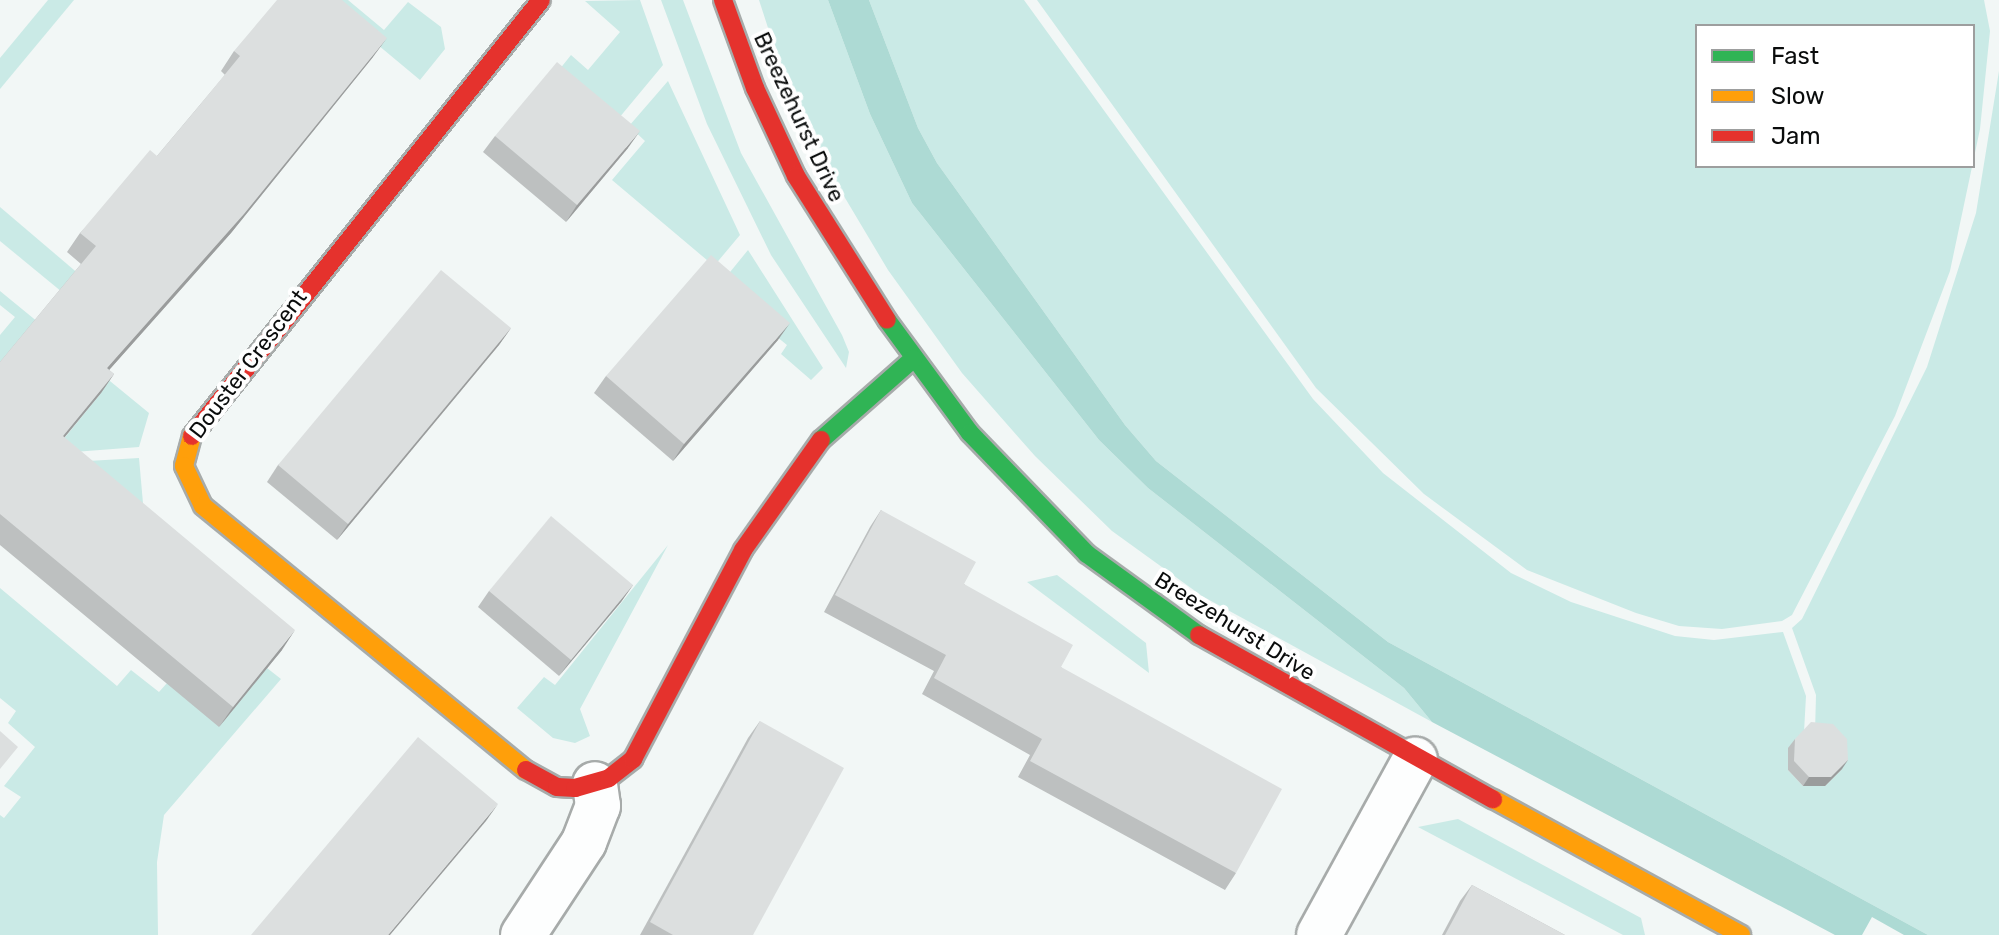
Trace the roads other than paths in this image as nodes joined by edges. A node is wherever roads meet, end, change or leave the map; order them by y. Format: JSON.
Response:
{"nodes":[{"id":1,"x":541,"y":0,"type":"edge"},
{"id":2,"x":723,"y":0,"type":"edge"},
{"id":3,"x":913,"y":359,"type":"junction"},
{"id":4,"x":1415,"y":760,"type":"junction"},
{"id":5,"x":595,"y":784,"type":"junction"},
{"id":6,"x":523,"y":935,"type":"edge"},
{"id":7,"x":1319,"y":935,"type":"edge"},
{"id":8,"x":1741,"y":935,"type":"edge"}],
"edges":[{"from":1,"to":5,"type":"street","name":"Douster Crescent"},
{"from":2,"to":3,"type":"street","name":"Breezehurst Drive"},
{"from":3,"to":4,"type":"street","name":"Breezehurst Drive"},
{"from":3,"to":5,"type":"street","name":"Douster Crescent"},
{"from":4,"to":7,"type":"street"},
{"from":4,"to":8,"type":"street","name":"Breezehurst Drive"},
{"from":5,"to":6,"type":"street"}]}
